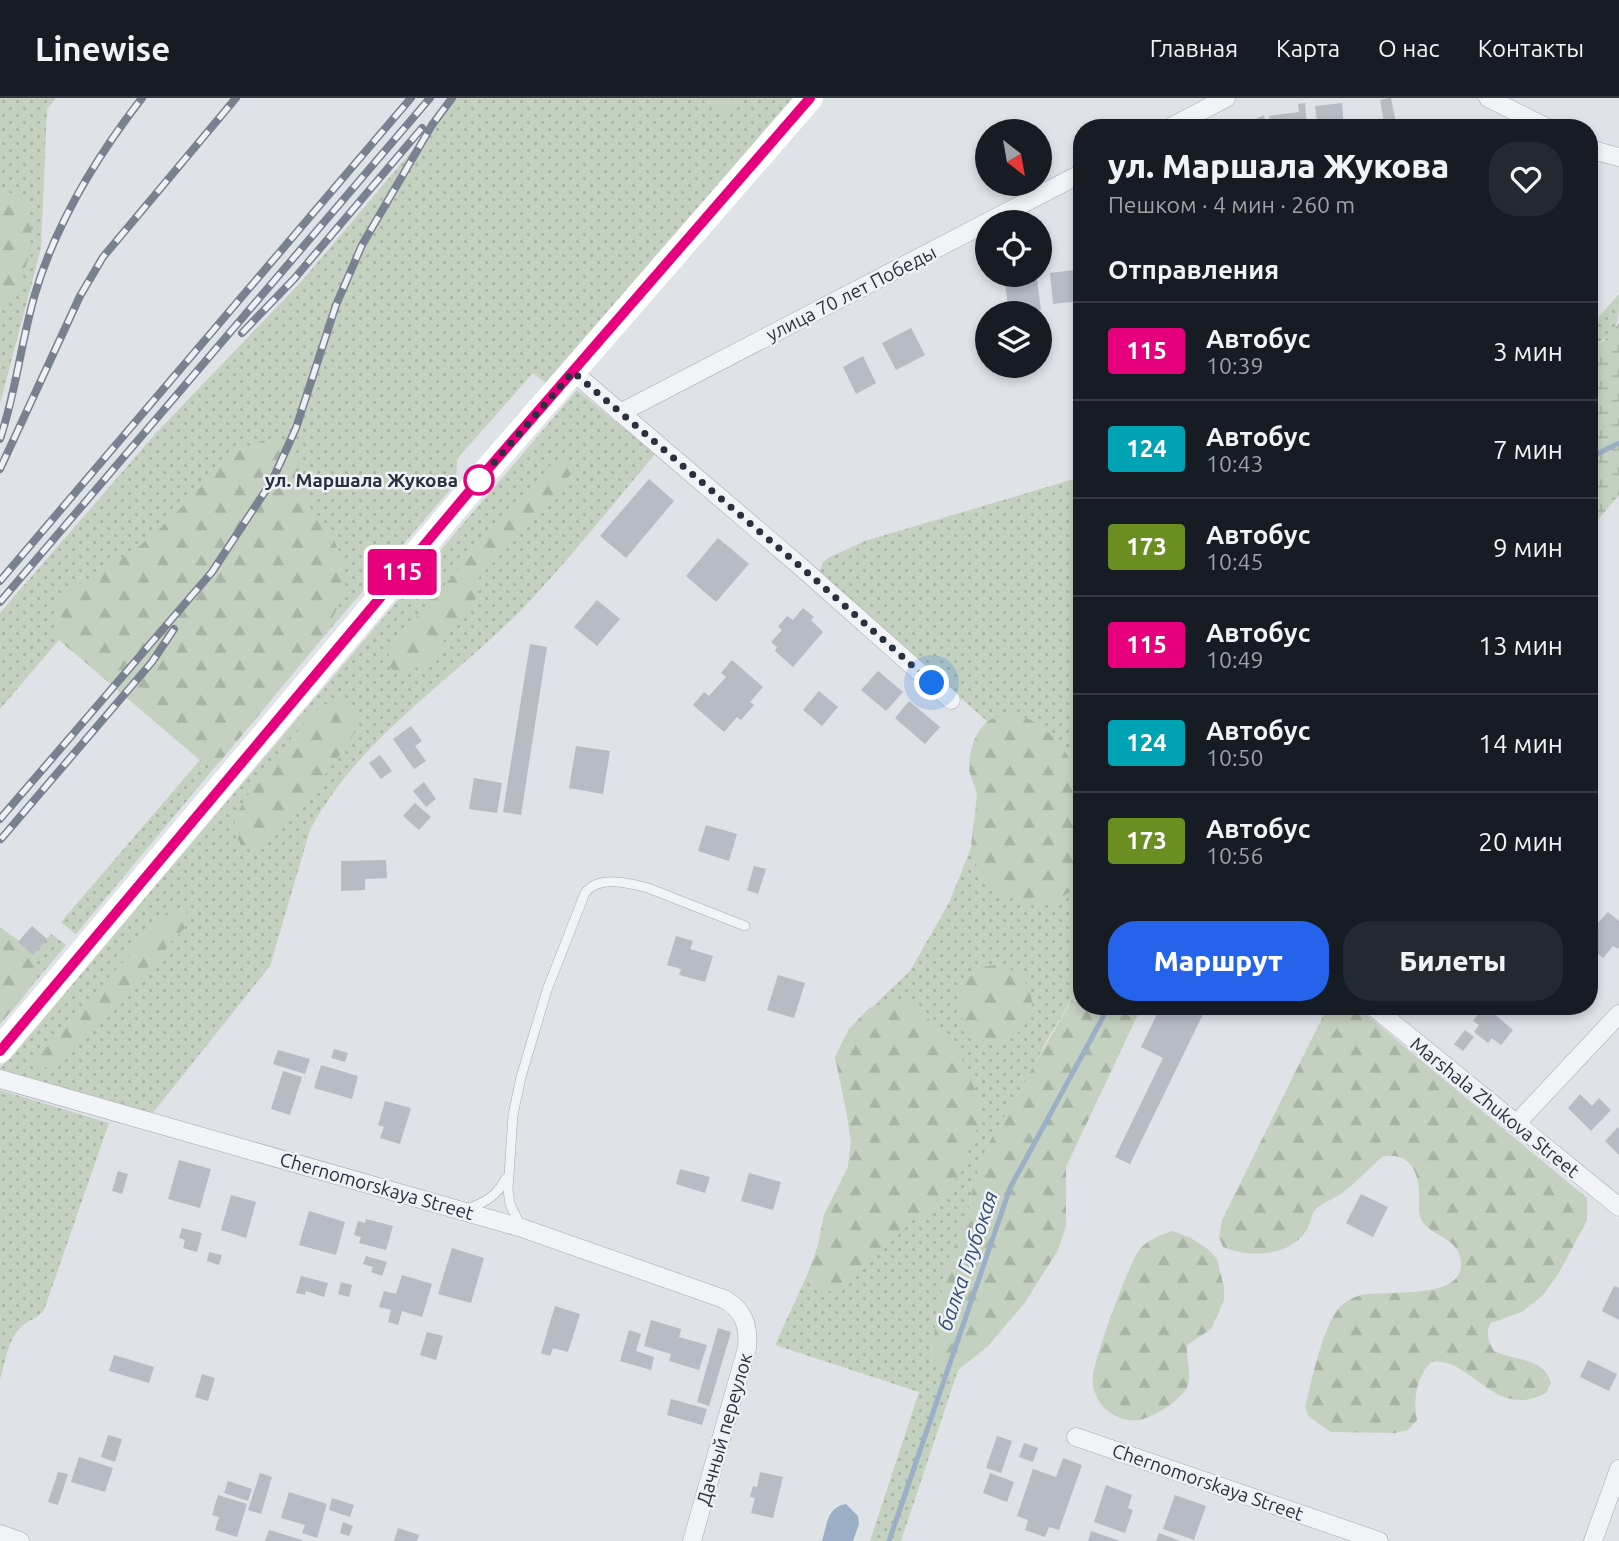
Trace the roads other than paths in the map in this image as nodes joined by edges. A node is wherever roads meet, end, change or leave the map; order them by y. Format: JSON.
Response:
{"nodes":[{"id":1,"x":810,"y":98,"type":"edge"},
{"id":2,"x":1226,"y":98,"type":"edge"},
{"id":3,"x":1488,"y":98,"type":"edge"},
{"id":4,"x":1186,"y":119,"type":"edge"},
{"id":5,"x":1530,"y":119,"type":"edge"},
{"id":6,"x":1598,"y":151,"type":"edge"},
{"id":7,"x":1619,"y":157,"type":"edge"},
{"id":8,"x":1073,"y":178,"type":"edge"},
{"id":9,"x":573,"y":372,"type":"junction"},
{"id":10,"x":620,"y":412,"type":"junction"},
{"id":11,"x":951,"y":700,"type":"dead end"},
{"id":12,"x":745,"y":926,"type":"dead end"},
{"id":13,"x":1619,"y":1014,"type":"edge"},
{"id":14,"x":1383,"y":1015,"type":"edge"},
{"id":15,"x":0,"y":1051,"type":"edge"},
{"id":16,"x":0,"y":1080,"type":"edge"},
{"id":17,"x":1516,"y":1124,"type":"junction"},
{"id":18,"x":508,"y":1173,"type":"junction"},
{"id":19,"x":1619,"y":1207,"type":"edge"},
{"id":20,"x":462,"y":1210,"type":"junction"},
{"id":21,"x":522,"y":1228,"type":"junction"},
{"id":22,"x":744,"y":1315,"type":"joint"},
{"id":23,"x":1076,"y":1437,"type":"dead end"},
{"id":24,"x":1619,"y":1469,"type":"edge"},
{"id":25,"x":0,"y":1534,"type":"edge"},
{"id":26,"x":20,"y":1541,"type":"edge"},
{"id":27,"x":692,"y":1541,"type":"edge"},
{"id":28,"x":1379,"y":1541,"type":"edge"},
{"id":29,"x":1593,"y":1541,"type":"edge"}],
"edges":[{"from":1,"to":9,"type":"main road"},
{"from":2,"to":4,"type":"street"},
{"from":3,"to":5,"type":"street"},
{"from":6,"to":7,"type":"street"},
{"from":8,"to":10,"type":"street","name":"улица 70 лет Победы"},
{"from":9,"to":10,"type":"street"},
{"from":9,"to":15,"type":"main road"},
{"from":10,"to":11,"type":"street"},
{"from":12,"to":18,"type":"lane"},
{"from":13,"to":17,"type":"street"},
{"from":14,"to":17,"type":"street","name":"Marshala Zhukova Street"},
{"from":16,"to":20,"type":"street","name":"Chernomorskaya Street"},
{"from":17,"to":19,"type":"street","name":"Marshala Zhukova Street"},
{"from":18,"to":20,"type":"lane"},
{"from":18,"to":21,"type":"lane"},
{"from":20,"to":21,"type":"street","name":"Chernomorskaya Street"},
{"from":21,"to":22,"type":"street","name":"Chernomorskaya Street"},
{"from":22,"to":27,"type":"street","name":"Дачный переулок"},
{"from":23,"to":28,"type":"street","name":"Chernomorskaya Street"},
{"from":24,"to":29,"type":"street"},
{"from":25,"to":26,"type":"street"}]}
